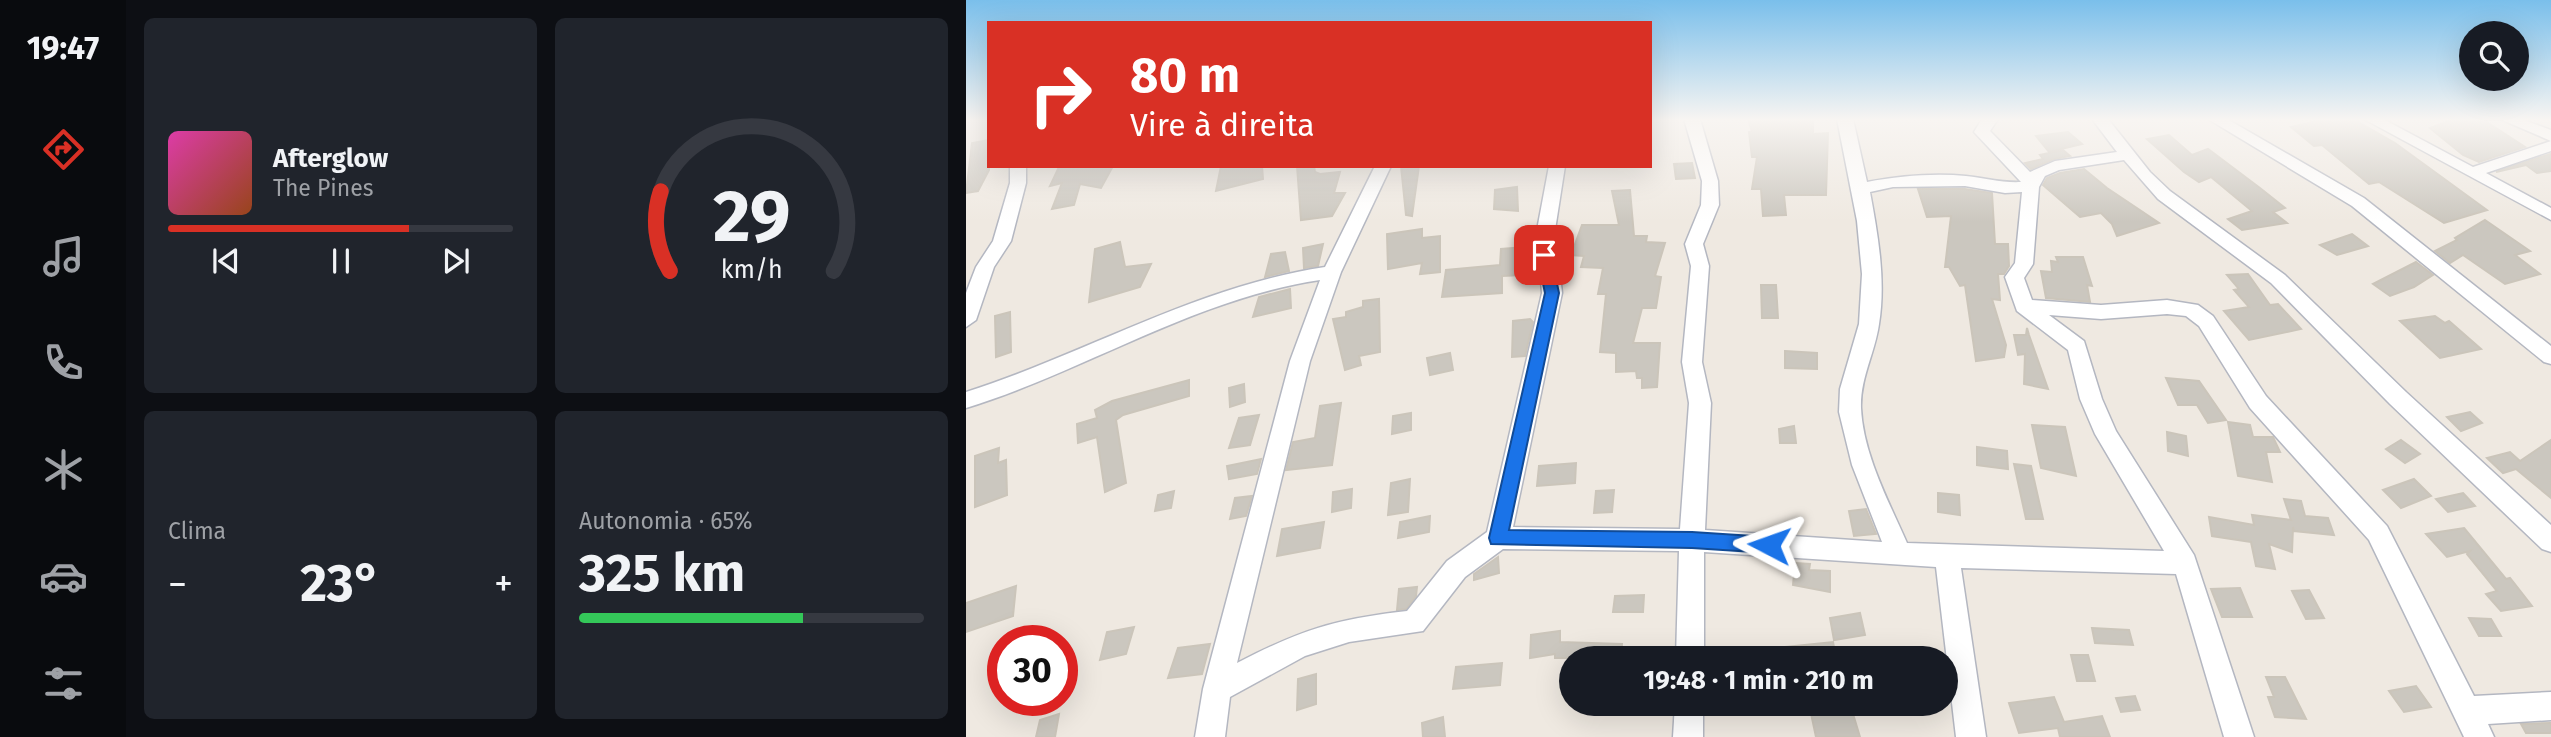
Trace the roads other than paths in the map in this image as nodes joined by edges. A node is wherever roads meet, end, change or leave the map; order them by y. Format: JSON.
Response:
{"nodes":[{"id":1,"x":1702,"y":153,"type":"edge"},
{"id":2,"x":1852,"y":153,"type":"edge"},
{"id":3,"x":2002,"y":153,"type":"edge"},
{"id":4,"x":2275,"y":153,"type":"edge"},
{"id":5,"x":2438,"y":153,"type":"edge"},
{"id":6,"x":2529,"y":153,"type":"edge"},
{"id":7,"x":2127,"y":155,"type":"joint"},
{"id":8,"x":1018,"y":168,"type":"edge"},
{"id":9,"x":1382,"y":168,"type":"edge"},
{"id":10,"x":1557,"y":168,"type":"edge"},
{"id":11,"x":2474,"y":172,"type":"junction"},
{"id":12,"x":2031,"y":185,"type":"junction"},
{"id":13,"x":1859,"y":189,"type":"junction"},
{"id":14,"x":2551,"y":215,"type":"edge"},
{"id":15,"x":1332,"y":272,"type":"junction"},
{"id":16,"x":2024,"y":306,"type":"junction"},
{"id":17,"x":966,"y":320,"type":"edge"},
{"id":18,"x":2551,"y":357,"type":"edge"},
{"id":19,"x":966,"y":400,"type":"edge"},
{"id":20,"x":1498,"y":538,"type":"junction"},
{"id":21,"x":1692,"y":540,"type":"junction"},
{"id":22,"x":2551,"y":541,"type":"edge"},
{"id":23,"x":1899,"y":553,"type":"junction"},
{"id":24,"x":1947,"y":556,"type":"junction"},
{"id":25,"x":2185,"y":563,"type":"junction"},
{"id":26,"x":1690,"y":646,"type":"edge"},
{"id":27,"x":1217,"y":689,"type":"junction"},
{"id":28,"x":2551,"y":706,"type":"edge"},
{"id":29,"x":2467,"y":711,"type":"junction"},
{"id":30,"x":1689,"y":716,"type":"edge"},
{"id":31,"x":1210,"y":737,"type":"edge"},
{"id":32,"x":1688,"y":737,"type":"edge"},
{"id":33,"x":1971,"y":737,"type":"edge"},
{"id":34,"x":2239,"y":737,"type":"edge"},
{"id":35,"x":2479,"y":737,"type":"edge"}],
"edges":[{"from":1,"to":21,"type":"street"},
{"from":2,"to":13,"type":"street"},
{"from":3,"to":12,"type":"street"},
{"from":4,"to":18,"type":"street"},
{"from":5,"to":11,"type":"street"},
{"from":6,"to":11,"type":"street"},
{"from":7,"to":12,"type":"street"},
{"from":7,"to":22,"type":"street"},
{"from":8,"to":17,"type":"street"},
{"from":9,"to":15,"type":"street"},
{"from":10,"to":20,"type":"street"},
{"from":11,"to":14,"type":"street"},
{"from":12,"to":13,"type":"street"},
{"from":12,"to":16,"type":"street"},
{"from":13,"to":23,"type":"street"},
{"from":15,"to":19,"type":"street"},
{"from":15,"to":27,"type":"street"},
{"from":16,"to":25,"type":"street"},
{"from":16,"to":29,"type":"street"},
{"from":20,"to":21,"type":"street"},
{"from":20,"to":27,"type":"street"},
{"from":21,"to":23,"type":"street"},
{"from":21,"to":26,"type":"street"},
{"from":23,"to":24,"type":"street"},
{"from":24,"to":25,"type":"street"},
{"from":24,"to":33,"type":"street"},
{"from":25,"to":34,"type":"street"},
{"from":27,"to":31,"type":"street"},
{"from":28,"to":29,"type":"street"},
{"from":29,"to":35,"type":"street"},
{"from":30,"to":32,"type":"street"}]}
